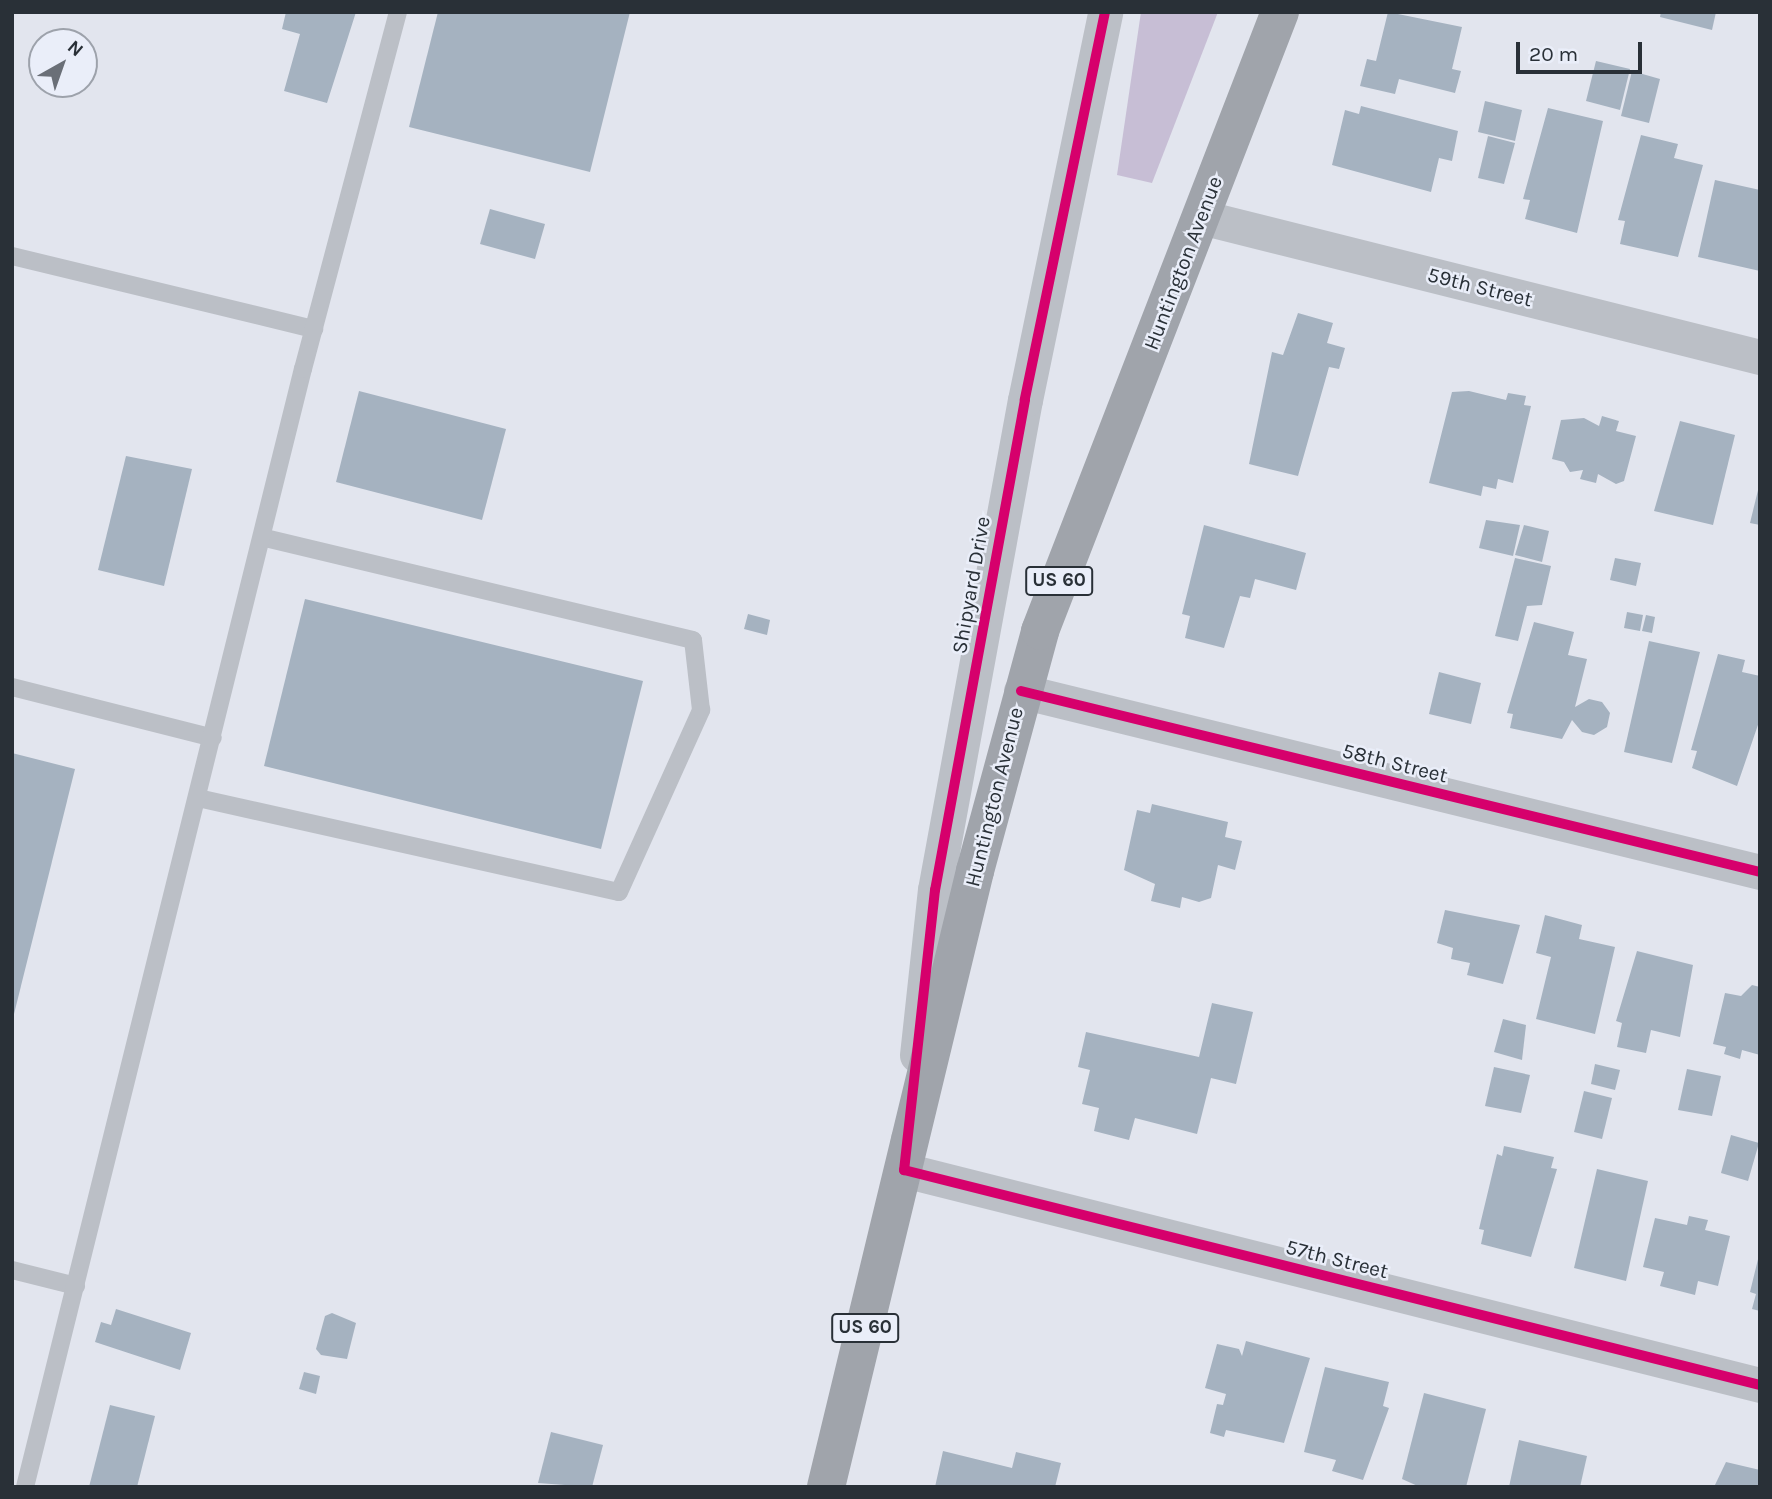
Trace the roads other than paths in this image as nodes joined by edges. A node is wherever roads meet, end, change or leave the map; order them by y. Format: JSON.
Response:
{"nodes":[{"id":1,"x":398,"y":12,"type":"edge"},
{"id":2,"x":1105,"y":12,"type":"edge"},
{"id":3,"x":1280,"y":12,"type":"edge"},
{"id":4,"x":1201,"y":217,"type":"junction"},
{"id":5,"x":12,"y":256,"type":"edge"},
{"id":6,"x":314,"y":329,"type":"junction"},
{"id":7,"x":1760,"y":357,"type":"edge"},
{"id":8,"x":262,"y":537,"type":"junction"},
{"id":9,"x":12,"y":687,"type":"edge"},
{"id":10,"x":1021,"y":691,"type":"junction"},
{"id":11,"x":213,"y":738,"type":"junction"},
{"id":12,"x":198,"y":799,"type":"junction"},
{"id":13,"x":1760,"y":872,"type":"edge"},
{"id":14,"x":904,"y":1170,"type":"junction"},
{"id":15,"x":12,"y":1270,"type":"edge"},
{"id":16,"x":76,"y":1286,"type":"junction"},
{"id":17,"x":1760,"y":1385,"type":"edge"},
{"id":18,"x":25,"y":1487,"type":"edge"},
{"id":19,"x":826,"y":1487,"type":"edge"}],
"edges":[{"from":1,"to":6,"type":"lane"},
{"from":2,"to":14,"type":"street","name":"Shipyard Drive"},
{"from":3,"to":4,"type":"main road","name":"Huntington Avenue","number":"US 60"},
{"from":4,"to":7,"type":"street","name":"59th Street"},
{"from":4,"to":10,"type":"main road","name":"Huntington Avenue","number":"US 60"},
{"from":5,"to":6,"type":"lane"},
{"from":6,"to":8,"type":"lane"},
{"from":8,"to":11,"type":"lane"},
{"from":8,"to":12,"type":"lane"},
{"from":9,"to":11,"type":"lane"},
{"from":10,"to":13,"type":"street","name":"58th Street"},
{"from":10,"to":14,"type":"main road","name":"Huntington Avenue","number":"US 60"},
{"from":11,"to":12,"type":"lane"},
{"from":12,"to":16,"type":"lane"},
{"from":14,"to":17,"type":"street","name":"57th Street"},
{"from":14,"to":19,"type":"main road","name":"Huntington Avenue","number":"US 60"},
{"from":15,"to":16,"type":"lane"},
{"from":16,"to":18,"type":"lane"}]}
